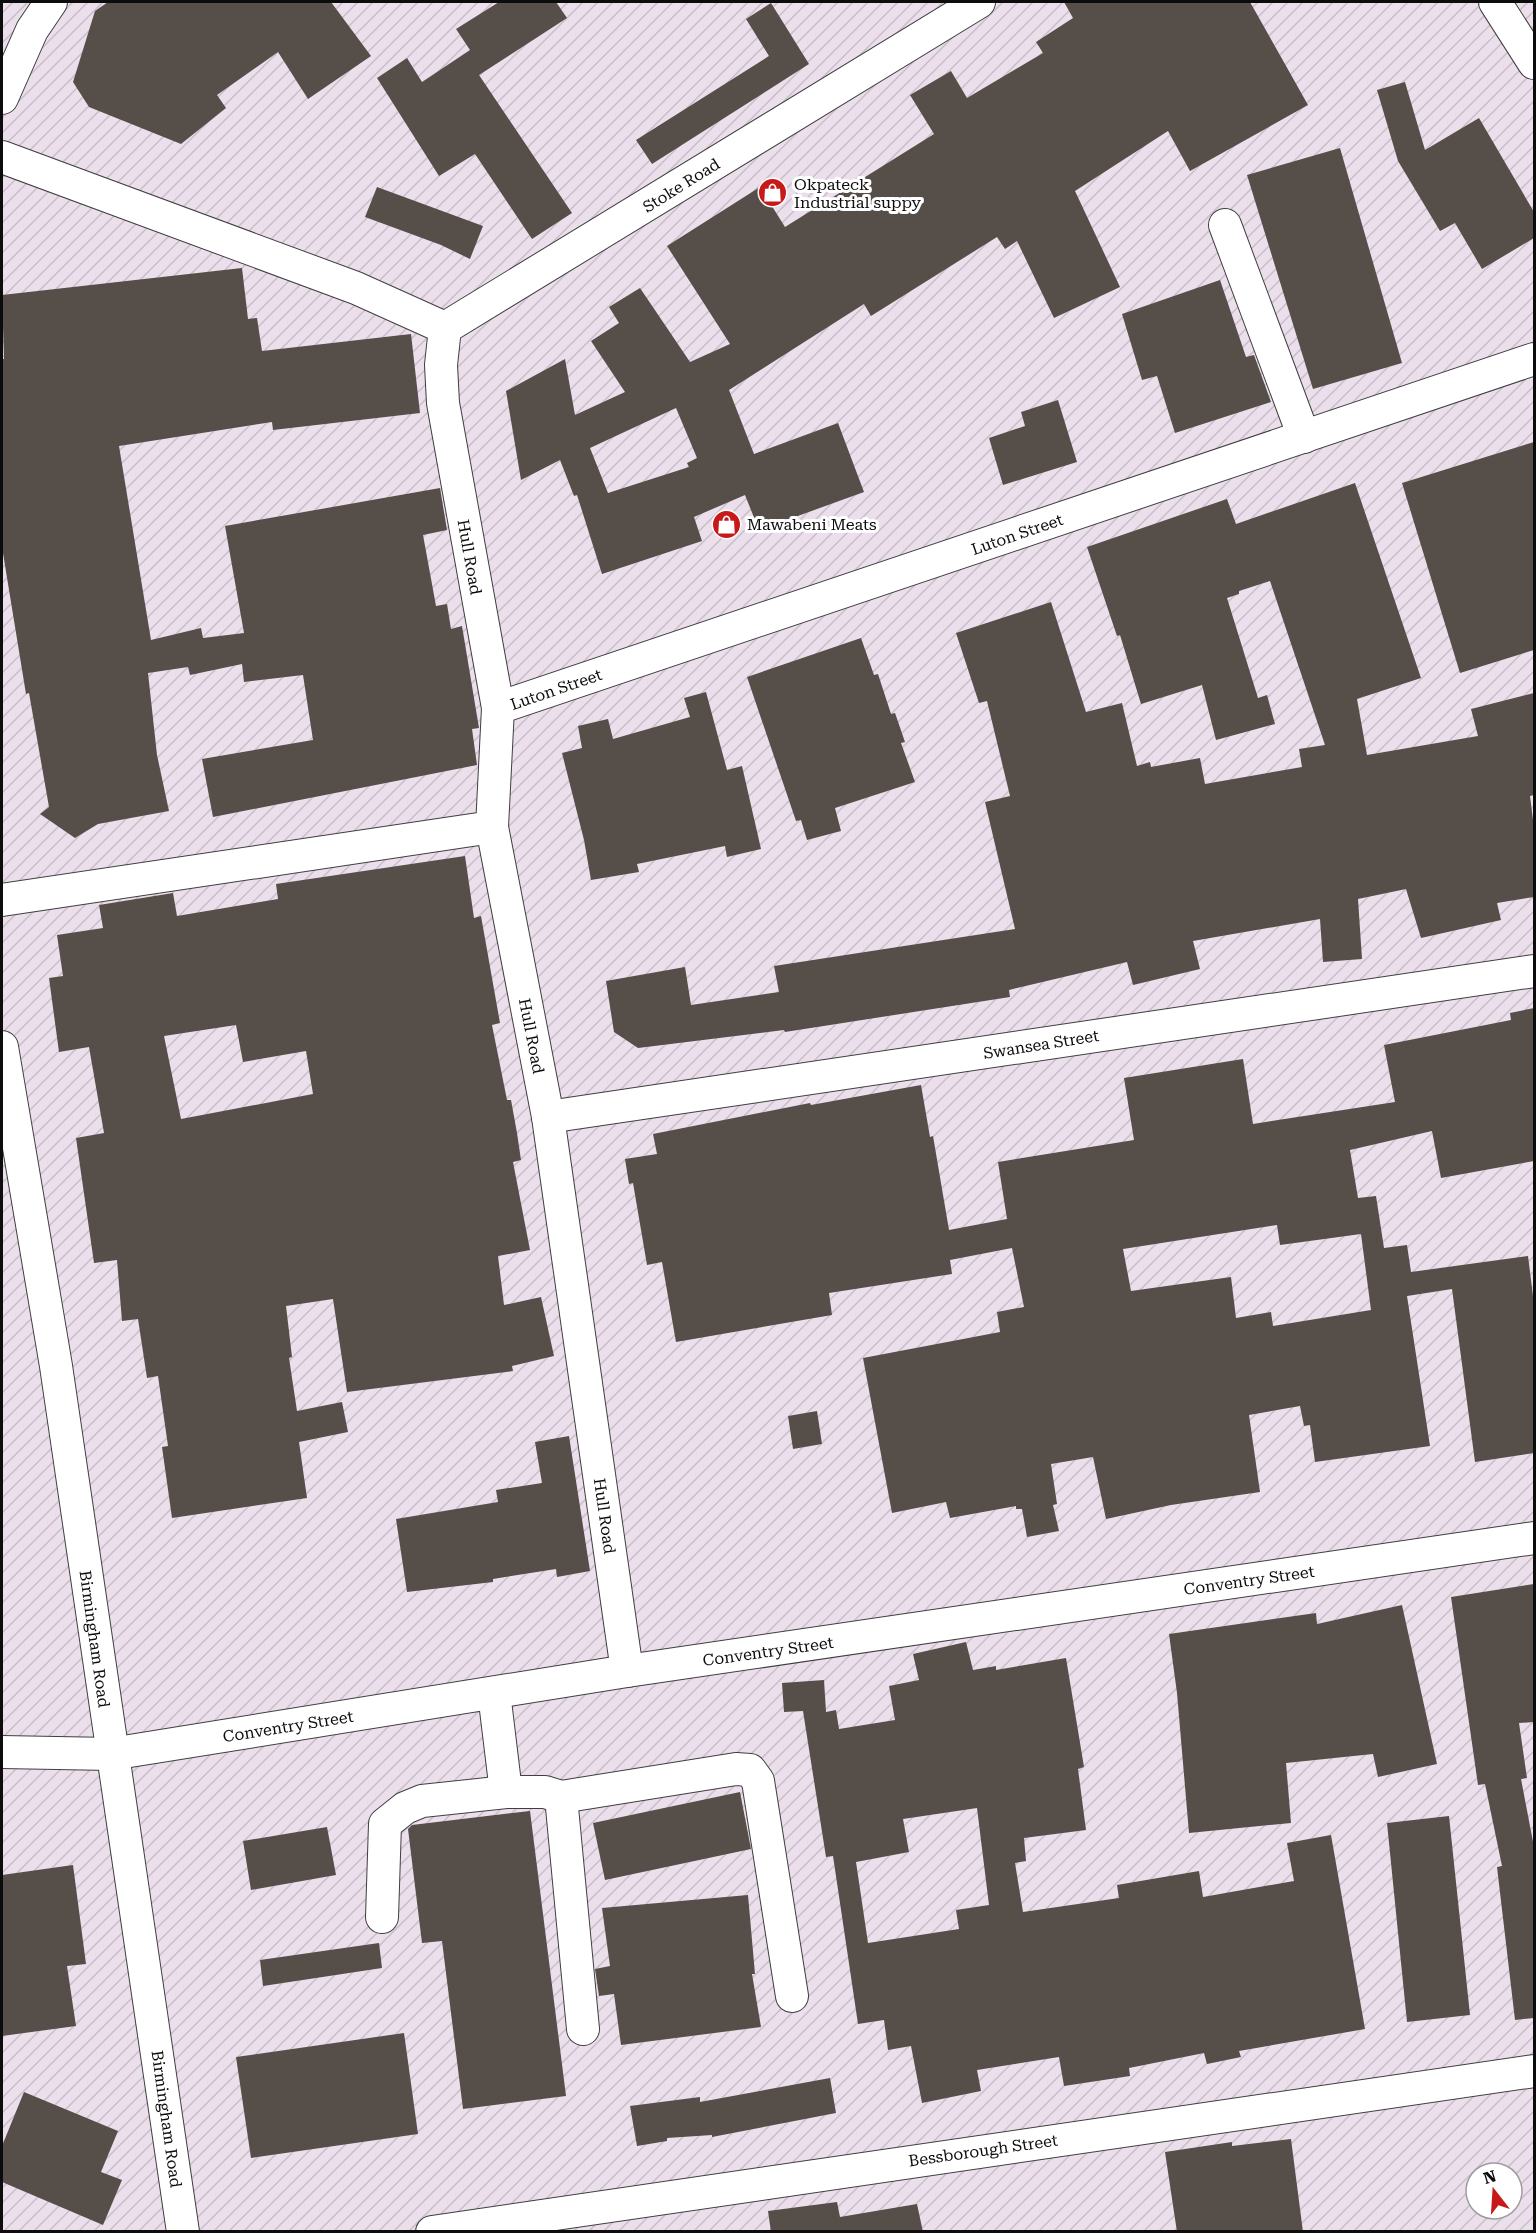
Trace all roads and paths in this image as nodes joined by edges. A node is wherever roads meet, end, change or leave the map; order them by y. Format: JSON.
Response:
{"nodes":[{"id":1,"x":51,"y":2,"type":"edge"},
{"id":2,"x":979,"y":2,"type":"edge"},
{"id":3,"x":1496,"y":2,"type":"edge"},
{"id":4,"x":1534,"y":63,"type":"edge"},
{"id":5,"x":2,"y":98,"type":"edge"},
{"id":6,"x":2,"y":157,"type":"edge"},
{"id":7,"x":1225,"y":225,"type":"dead end"},
{"id":8,"x":445,"y":328,"type":"junction"},
{"id":9,"x":1534,"y":359,"type":"edge"},
{"id":10,"x":1304,"y":437,"type":"junction"},
{"id":11,"x":498,"y":708,"type":"junction"},
{"id":12,"x":492,"y":827,"type":"junction"},
{"id":13,"x":2,"y":900,"type":"edge"},
{"id":14,"x":1534,"y":971,"type":"edge"},
{"id":15,"x":2,"y":1047,"type":"edge"},
{"id":16,"x":548,"y":1118,"type":"junction"},
{"id":17,"x":1534,"y":1538,"type":"edge"},
{"id":18,"x":627,"y":1671,"type":"junction"},
{"id":19,"x":494,"y":1693,"type":"junction"},
{"id":20,"x":2,"y":1752,"type":"edge"},
{"id":21,"x":111,"y":1754,"type":"junction"},
{"id":22,"x":506,"y":1792,"type":"junction"},
{"id":23,"x":561,"y":1797,"type":"junction"},
{"id":24,"x":382,"y":1917,"type":"dead end"},
{"id":25,"x":792,"y":1995,"type":"dead end"},
{"id":26,"x":583,"y":2029,"type":"dead end"},
{"id":27,"x":1534,"y":2071,"type":"edge"},
{"id":28,"x":183,"y":2232,"type":"edge"},
{"id":29,"x":432,"y":2232,"type":"edge"}],
"edges":[{"from":1,"to":5,"type":"street"},
{"from":2,"to":8,"type":"street","name":"Stoke Road"},
{"from":3,"to":4,"type":"street"},
{"from":6,"to":8,"type":"street"},
{"from":7,"to":10,"type":"street"},
{"from":8,"to":11,"type":"street","name":"Hull Road"},
{"from":9,"to":10,"type":"street","name":"Luton Street"},
{"from":10,"to":11,"type":"street","name":"Luton Street"},
{"from":11,"to":12,"type":"street","name":"Hull Road"},
{"from":12,"to":13,"type":"street"},
{"from":12,"to":16,"type":"street","name":"Hull Road"},
{"from":14,"to":16,"type":"street","name":"Swansea Street"},
{"from":15,"to":21,"type":"street","name":"Birmingham Road"},
{"from":16,"to":18,"type":"street","name":"Hull Road"},
{"from":17,"to":18,"type":"street","name":"Conventry Street"},
{"from":18,"to":19,"type":"street","name":"Conventry Street"},
{"from":19,"to":21,"type":"street","name":"Conventry Street"},
{"from":19,"to":22,"type":"street"},
{"from":20,"to":21,"type":"street","name":"Conventry Street"},
{"from":21,"to":28,"type":"street","name":"Birmingham Road"},
{"from":22,"to":23,"type":"street"},
{"from":22,"to":24,"type":"street"},
{"from":23,"to":25,"type":"street"},
{"from":23,"to":26,"type":"street"},
{"from":27,"to":29,"type":"street","name":"Bessborough Street"}]}
